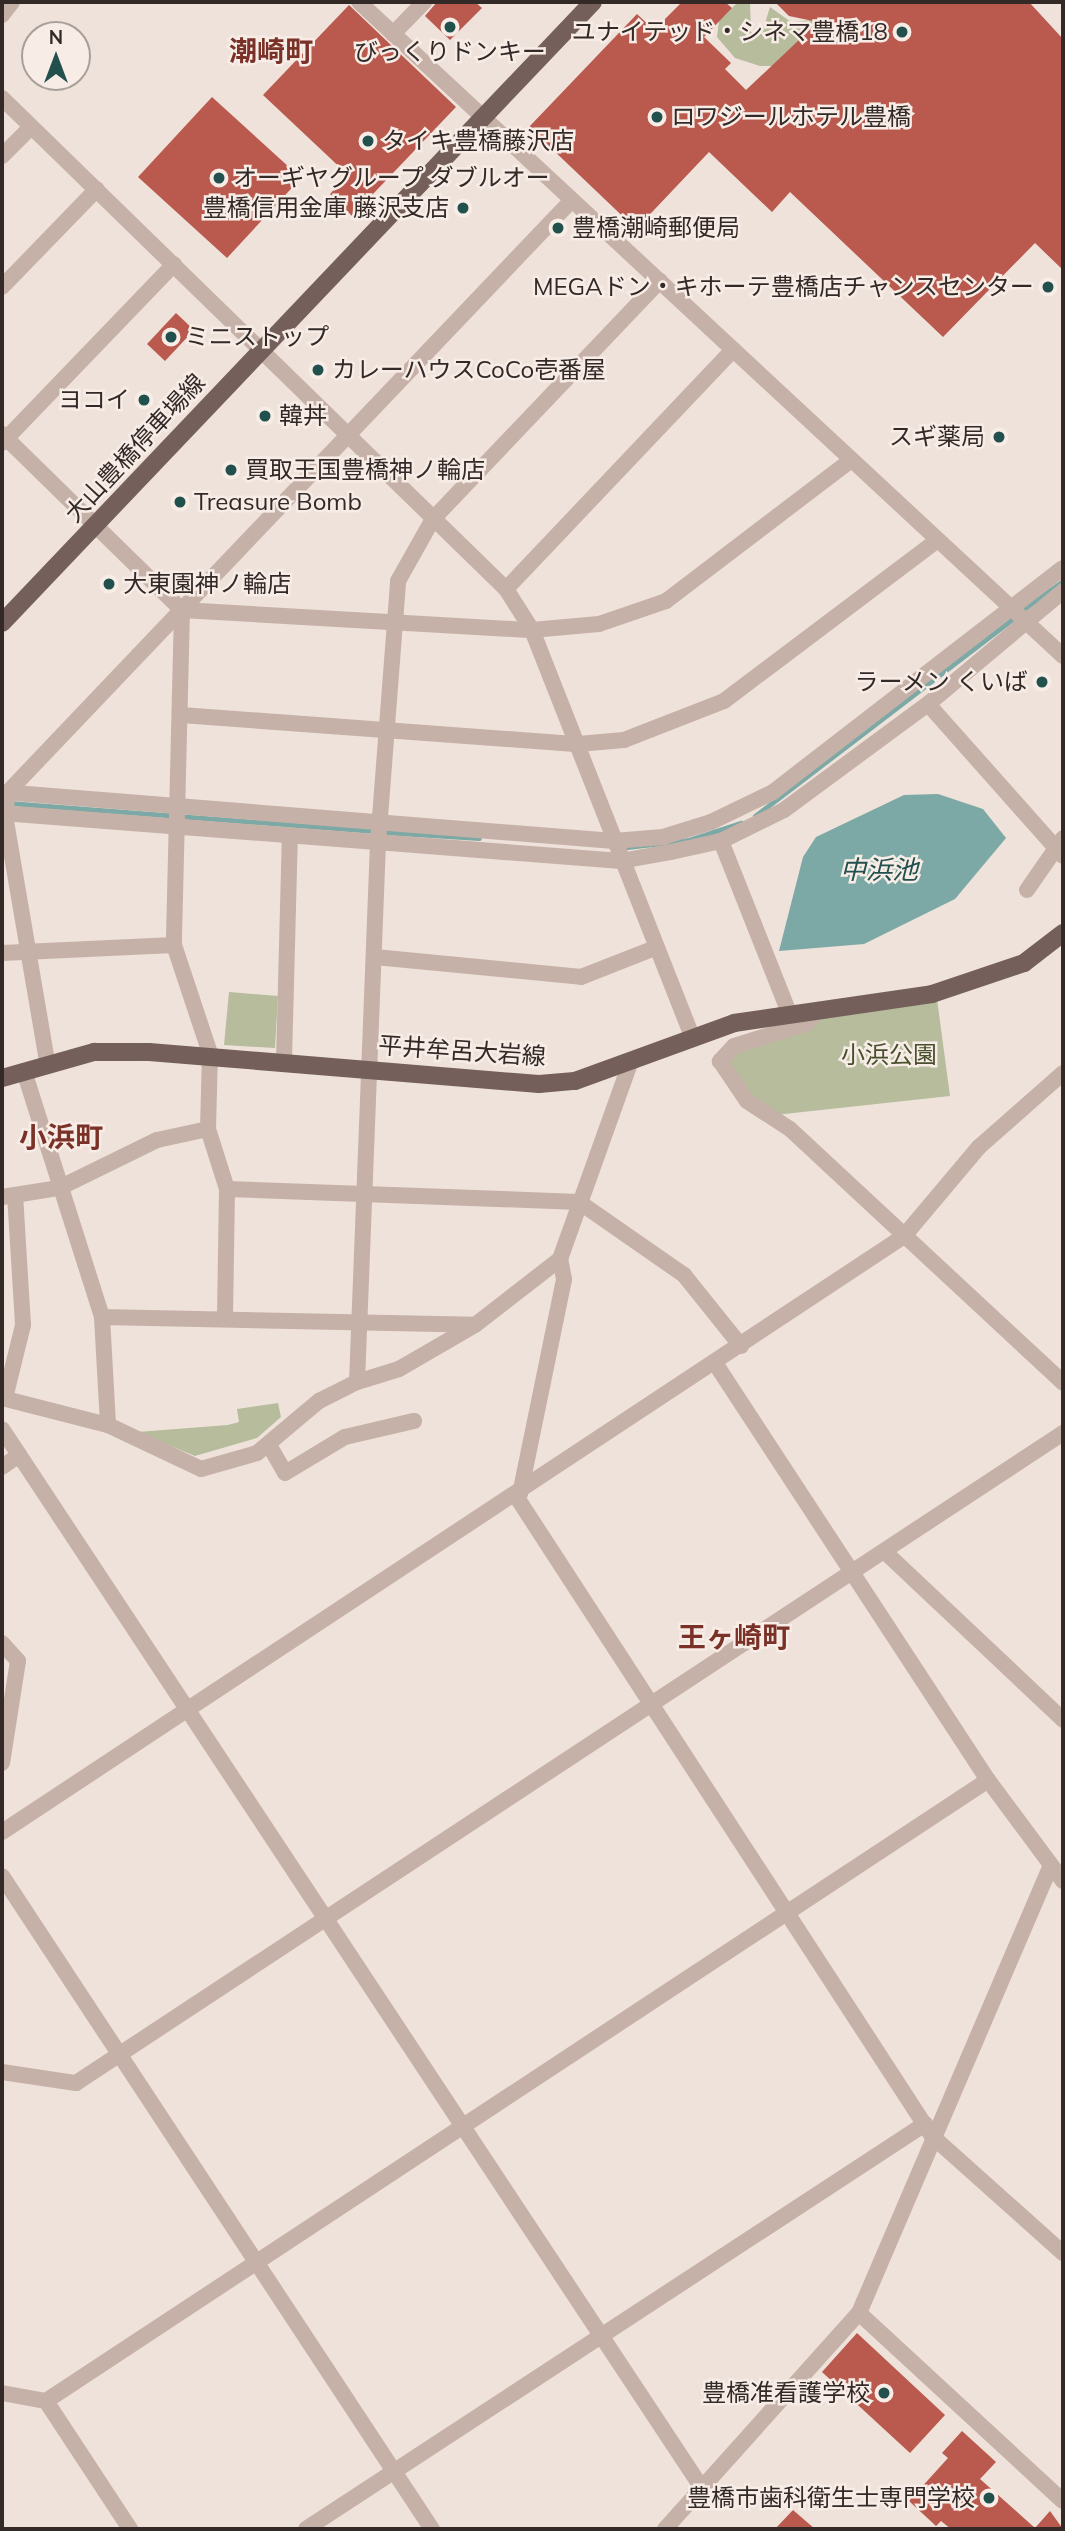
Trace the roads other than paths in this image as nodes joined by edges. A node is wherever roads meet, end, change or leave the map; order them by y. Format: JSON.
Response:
{"nodes":[{"id":1,"x":12,"y":2,"type":"edge"},
{"id":2,"x":359,"y":2,"type":"edge"},
{"id":3,"x":424,"y":2,"type":"edge"},
{"id":4,"x":593,"y":2,"type":"edge"},
{"id":5,"x":2,"y":15,"type":"edge"},
{"id":6,"x":393,"y":34,"type":"junction"},
{"id":7,"x":2,"y":98,"type":"edge"},
{"id":8,"x":482,"y":117,"type":"junction"},
{"id":9,"x":32,"y":127,"type":"junction"},
{"id":10,"x":2,"y":156,"type":"edge"},
{"id":11,"x":97,"y":189,"type":"junction"},
{"id":12,"x":571,"y":201,"type":"junction"},
{"id":13,"x":174,"y":264,"type":"junction"},
{"id":14,"x":660,"y":281,"type":"junction"},
{"id":15,"x":2,"y":287,"type":"edge"},
{"id":16,"x":262,"y":350,"type":"junction"},
{"id":17,"x":733,"y":350,"type":"junction"},
{"id":18,"x":347,"y":433,"type":"junction"},
{"id":19,"x":3,"y":438,"type":"edge"},
{"id":20,"x":850,"y":461,"type":"junction"},
{"id":21,"x":433,"y":519,"type":"junction"},
{"id":22,"x":97,"y":524,"type":"junction"},
{"id":23,"x":936,"y":541,"type":"junction"},
{"id":24,"x":1063,"y":568,"type":"edge"},
{"id":25,"x":506,"y":589,"type":"junction"},
{"id":26,"x":1063,"y":592,"type":"edge"},
{"id":27,"x":1010,"y":608,"type":"junction"},
{"id":28,"x":182,"y":610,"type":"junction"},
{"id":29,"x":1024,"y":620,"type":"junction"},
{"id":30,"x":391,"y":622,"type":"junction"},
{"id":31,"x":2,"y":623,"type":"edge"},
{"id":32,"x":532,"y":630,"type":"junction"},
{"id":33,"x":1063,"y":656,"type":"edge"},
{"id":34,"x":928,"y":704,"type":"junction"},
{"id":35,"x":181,"y":715,"type":"junction"},
{"id":36,"x":385,"y":730,"type":"junction"},
{"id":37,"x":578,"y":744,"type":"junction"},
{"id":38,"x":5,"y":792,"type":"edge"},
{"id":39,"x":178,"y":806,"type":"junction"},
{"id":40,"x":3,"y":814,"type":"edge"},
{"id":41,"x":381,"y":822,"type":"junction"},
{"id":42,"x":177,"y":827,"type":"junction"},
{"id":43,"x":290,"y":837,"type":"junction"},
{"id":44,"x":614,"y":841,"type":"junction"},
{"id":45,"x":721,"y":841,"type":"junction"},
{"id":46,"x":378,"y":843,"type":"junction"},
{"id":47,"x":1060,"y":847,"type":"edge"},
{"id":48,"x":621,"y":861,"type":"junction"},
{"id":49,"x":1027,"y":890,"type":"dead end"},
{"id":50,"x":1063,"y":933,"type":"edge"},
{"id":51,"x":174,"y":945,"type":"junction"},
{"id":52,"x":655,"y":948,"type":"junction"},
{"id":53,"x":32,"y":950,"type":"junction"},
{"id":54,"x":2,"y":953,"type":"edge"},
{"id":55,"x":375,"y":957,"type":"junction"},
{"id":56,"x":817,"y":1013,"type":"junction"},
{"id":57,"x":790,"y":1015,"type":"junction"},
{"id":58,"x":692,"y":1037,"type":"junction"},
{"id":59,"x":210,"y":1053,"type":"junction"},
{"id":60,"x":47,"y":1060,"type":"junction"},
{"id":61,"x":284,"y":1060,"type":"junction"},
{"id":62,"x":630,"y":1064,"type":"junction"},
{"id":63,"x":372,"y":1069,"type":"junction"},
{"id":64,"x":24,"y":1071,"type":"junction"},
{"id":65,"x":1063,"y":1073,"type":"edge"},
{"id":66,"x":2,"y":1078,"type":"edge"},
{"id":67,"x":208,"y":1129,"type":"junction"},
{"id":68,"x":59,"y":1188,"type":"junction"},
{"id":69,"x":227,"y":1189,"type":"junction"},
{"id":70,"x":365,"y":1194,"type":"junction"},
{"id":71,"x":8,"y":1196,"type":"edge"},
{"id":72,"x":579,"y":1202,"type":"junction"},
{"id":73,"x":904,"y":1236,"type":"junction"},
{"id":74,"x":560,"y":1259,"type":"junction"},
{"id":75,"x":102,"y":1317,"type":"junction"},
{"id":76,"x":225,"y":1318,"type":"junction"},
{"id":77,"x":359,"y":1323,"type":"junction"},
{"id":78,"x":475,"y":1325,"type":"junction"},
{"id":79,"x":741,"y":1346,"type":"junction"},
{"id":80,"x":715,"y":1363,"type":"junction"},
{"id":81,"x":358,"y":1382,"type":"junction"},
{"id":82,"x":1063,"y":1383,"type":"edge"},
{"id":83,"x":3,"y":1398,"type":"edge"},
{"id":84,"x":414,"y":1421,"type":"dead end"},
{"id":85,"x":108,"y":1425,"type":"junction"},
{"id":86,"x":2,"y":1429,"type":"edge"},
{"id":87,"x":1063,"y":1433,"type":"edge"},
{"id":88,"x":269,"y":1445,"type":"junction"},
{"id":89,"x":19,"y":1455,"type":"junction"},
{"id":90,"x":2,"y":1467,"type":"edge"},
{"id":91,"x":518,"y":1495,"type":"junction"},
{"id":92,"x":884,"y":1552,"type":"junction"},
{"id":93,"x":853,"y":1572,"type":"junction"},
{"id":94,"x":2,"y":1643,"type":"edge"},
{"id":95,"x":649,"y":1708,"type":"junction"},
{"id":96,"x":190,"y":1709,"type":"junction"},
{"id":97,"x":1063,"y":1720,"type":"edge"},
{"id":98,"x":2,"y":1763,"type":"edge"},
{"id":99,"x":988,"y":1780,"type":"junction"},
{"id":100,"x":2,"y":1832,"type":"edge"},
{"id":101,"x":1058,"y":1873,"type":"edge"},
{"id":102,"x":2,"y":1876,"type":"edge"},
{"id":103,"x":787,"y":1916,"type":"junction"},
{"id":104,"x":328,"y":1918,"type":"junction"},
{"id":105,"x":118,"y":2055,"type":"junction"},
{"id":106,"x":2,"y":2072,"type":"edge"},
{"id":107,"x":462,"y":2129,"type":"junction"},
{"id":108,"x":928,"y":2130,"type":"junction"},
{"id":109,"x":1063,"y":2253,"type":"edge"},
{"id":110,"x":256,"y":2263,"type":"junction"},
{"id":111,"x":859,"y":2313,"type":"junction"},
{"id":112,"x":600,"y":2335,"type":"junction"},
{"id":113,"x":2,"y":2393,"type":"edge"},
{"id":114,"x":46,"y":2401,"type":"junction"},
{"id":115,"x":394,"y":2472,"type":"junction"},
{"id":116,"x":702,"y":2488,"type":"junction"},
{"id":117,"x":1063,"y":2501,"type":"edge"},
{"id":118,"x":131,"y":2529,"type":"edge"},
{"id":119,"x":306,"y":2529,"type":"edge"},
{"id":120,"x":432,"y":2529,"type":"edge"},
{"id":121,"x":665,"y":2529,"type":"edge"}],
"edges":[{"from":1,"to":5,"type":"street"},
{"from":2,"to":6,"type":"street"},
{"from":3,"to":6,"type":"street"},
{"from":4,"to":8,"type":"main road","name":"大山豊橋停車場線"},
{"from":6,"to":8,"type":"street"},
{"from":7,"to":9,"type":"street"},
{"from":8,"to":12,"type":"street"},
{"from":8,"to":16,"type":"main road","name":"大山豊橋停車場線"},
{"from":9,"to":10,"type":"street"},
{"from":9,"to":11,"type":"street"},
{"from":11,"to":13,"type":"street"},
{"from":11,"to":15,"type":"street"},
{"from":12,"to":14,"type":"street"},
{"from":12,"to":18,"type":"street"},
{"from":13,"to":16,"type":"street"},
{"from":13,"to":19,"type":"street"},
{"from":14,"to":17,"type":"street"},
{"from":14,"to":21,"type":"street"},
{"from":16,"to":18,"type":"street"},
{"from":16,"to":22,"type":"main road","name":"大山豊橋停車場線"},
{"from":17,"to":20,"type":"street"},
{"from":17,"to":25,"type":"street"},
{"from":18,"to":21,"type":"street"},
{"from":18,"to":28,"type":"street"},
{"from":19,"to":22,"type":"street"},
{"from":20,"to":23,"type":"street"},
{"from":20,"to":32,"type":"street"},
{"from":21,"to":25,"type":"street"},
{"from":21,"to":30,"type":"street"},
{"from":22,"to":28,"type":"street"},
{"from":22,"to":31,"type":"main road","name":"大山豊橋停車場線"},
{"from":23,"to":27,"type":"street"},
{"from":23,"to":37,"type":"street"},
{"from":24,"to":27,"type":"street"},
{"from":25,"to":32,"type":"street"},
{"from":26,"to":29,"type":"street"},
{"from":27,"to":29,"type":"street"},
{"from":27,"to":44,"type":"street"},
{"from":28,"to":30,"type":"street"},
{"from":28,"to":35,"type":"street"},
{"from":28,"to":38,"type":"street"},
{"from":29,"to":33,"type":"street"},
{"from":29,"to":34,"type":"street"},
{"from":30,"to":32,"type":"street"},
{"from":30,"to":36,"type":"street"},
{"from":32,"to":37,"type":"street"},
{"from":34,"to":45,"type":"street"},
{"from":34,"to":47,"type":"street"},
{"from":35,"to":36,"type":"street"},
{"from":35,"to":39,"type":"street"},
{"from":36,"to":37,"type":"street"},
{"from":36,"to":41,"type":"street"},
{"from":37,"to":44,"type":"street"},
{"from":38,"to":39,"type":"street"},
{"from":38,"to":40,"type":"street"},
{"from":39,"to":41,"type":"street"},
{"from":39,"to":42,"type":"street"},
{"from":40,"to":42,"type":"street"},
{"from":40,"to":53,"type":"street"},
{"from":41,"to":44,"type":"street"},
{"from":41,"to":46,"type":"street"},
{"from":42,"to":43,"type":"street"},
{"from":42,"to":51,"type":"street"},
{"from":43,"to":46,"type":"street"},
{"from":43,"to":61,"type":"street"},
{"from":44,"to":48,"type":"street"},
{"from":45,"to":48,"type":"street"},
{"from":45,"to":57,"type":"street"},
{"from":46,"to":48,"type":"street"},
{"from":46,"to":55,"type":"street"},
{"from":47,"to":49,"type":"street"},
{"from":48,"to":52,"type":"street"},
{"from":50,"to":56,"type":"main road","name":"平井牟呂大岩線"},
{"from":51,"to":53,"type":"street"},
{"from":51,"to":59,"type":"street"},
{"from":52,"to":55,"type":"street"},
{"from":52,"to":58,"type":"street"},
{"from":53,"to":54,"type":"street"},
{"from":53,"to":60,"type":"street"},
{"from":55,"to":63,"type":"street"},
{"from":56,"to":57,"type":"main road","name":"平井牟呂大岩線"},
{"from":56,"to":73,"type":"street"},
{"from":57,"to":58,"type":"main road","name":"平井牟呂大岩線"},
{"from":58,"to":62,"type":"main road","name":"平井牟呂大岩線"},
{"from":59,"to":60,"type":"main road","name":"平井牟呂大岩線"},
{"from":59,"to":61,"type":"main road","name":"平井牟呂大岩線"},
{"from":59,"to":67,"type":"street"},
{"from":60,"to":64,"type":"main road","name":"平井牟呂大岩線"},
{"from":61,"to":63,"type":"main road","name":"平井牟呂大岩線"},
{"from":62,"to":63,"type":"main road","name":"平井牟呂大岩線"},
{"from":62,"to":72,"type":"street"},
{"from":63,"to":70,"type":"street"},
{"from":64,"to":66,"type":"main road","name":"平井牟呂大岩線"},
{"from":64,"to":68,"type":"street"},
{"from":65,"to":73,"type":"street"},
{"from":67,"to":68,"type":"street"},
{"from":67,"to":69,"type":"street"},
{"from":68,"to":71,"type":"street"},
{"from":68,"to":75,"type":"street"},
{"from":69,"to":70,"type":"street"},
{"from":69,"to":76,"type":"street"},
{"from":70,"to":72,"type":"street"},
{"from":70,"to":77,"type":"street"},
{"from":71,"to":83,"type":"street"},
{"from":72,"to":74,"type":"street"},
{"from":72,"to":79,"type":"street"},
{"from":73,"to":79,"type":"street"},
{"from":73,"to":82,"type":"street"},
{"from":74,"to":78,"type":"street"},
{"from":74,"to":91,"type":"street"},
{"from":75,"to":76,"type":"street"},
{"from":75,"to":85,"type":"street"},
{"from":76,"to":77,"type":"street"},
{"from":77,"to":78,"type":"street"},
{"from":77,"to":81,"type":"street"},
{"from":78,"to":81,"type":"street"},
{"from":79,"to":80,"type":"street"},
{"from":80,"to":91,"type":"street"},
{"from":80,"to":93,"type":"street"},
{"from":81,"to":88,"type":"street"},
{"from":83,"to":85,"type":"street"},
{"from":84,"to":88,"type":"street"},
{"from":85,"to":88,"type":"street"},
{"from":86,"to":89,"type":"street"},
{"from":87,"to":92,"type":"street"},
{"from":89,"to":90,"type":"street"},
{"from":89,"to":96,"type":"street"},
{"from":91,"to":95,"type":"street"},
{"from":91,"to":96,"type":"street"},
{"from":92,"to":93,"type":"street"},
{"from":92,"to":97,"type":"street"},
{"from":93,"to":95,"type":"street"},
{"from":93,"to":99,"type":"street"},
{"from":94,"to":98,"type":"street"},
{"from":95,"to":103,"type":"street"},
{"from":95,"to":104,"type":"street"},
{"from":96,"to":100,"type":"street"},
{"from":96,"to":104,"type":"street"},
{"from":99,"to":101,"type":"street"},
{"from":99,"to":103,"type":"street"},
{"from":101,"to":108,"type":"street"},
{"from":102,"to":105,"type":"street"},
{"from":103,"to":107,"type":"street"},
{"from":103,"to":108,"type":"street"},
{"from":104,"to":105,"type":"street"},
{"from":104,"to":107,"type":"street"},
{"from":105,"to":106,"type":"street"},
{"from":105,"to":110,"type":"street"},
{"from":107,"to":110,"type":"street"},
{"from":107,"to":112,"type":"street"},
{"from":108,"to":109,"type":"street"},
{"from":108,"to":111,"type":"street"},
{"from":108,"to":112,"type":"street"},
{"from":110,"to":114,"type":"street"},
{"from":110,"to":115,"type":"street"},
{"from":111,"to":116,"type":"street"},
{"from":111,"to":117,"type":"street"},
{"from":112,"to":115,"type":"street"},
{"from":112,"to":116,"type":"street"},
{"from":113,"to":114,"type":"street"},
{"from":114,"to":118,"type":"street"},
{"from":115,"to":119,"type":"street"},
{"from":115,"to":120,"type":"street"},
{"from":116,"to":121,"type":"street"}]}
